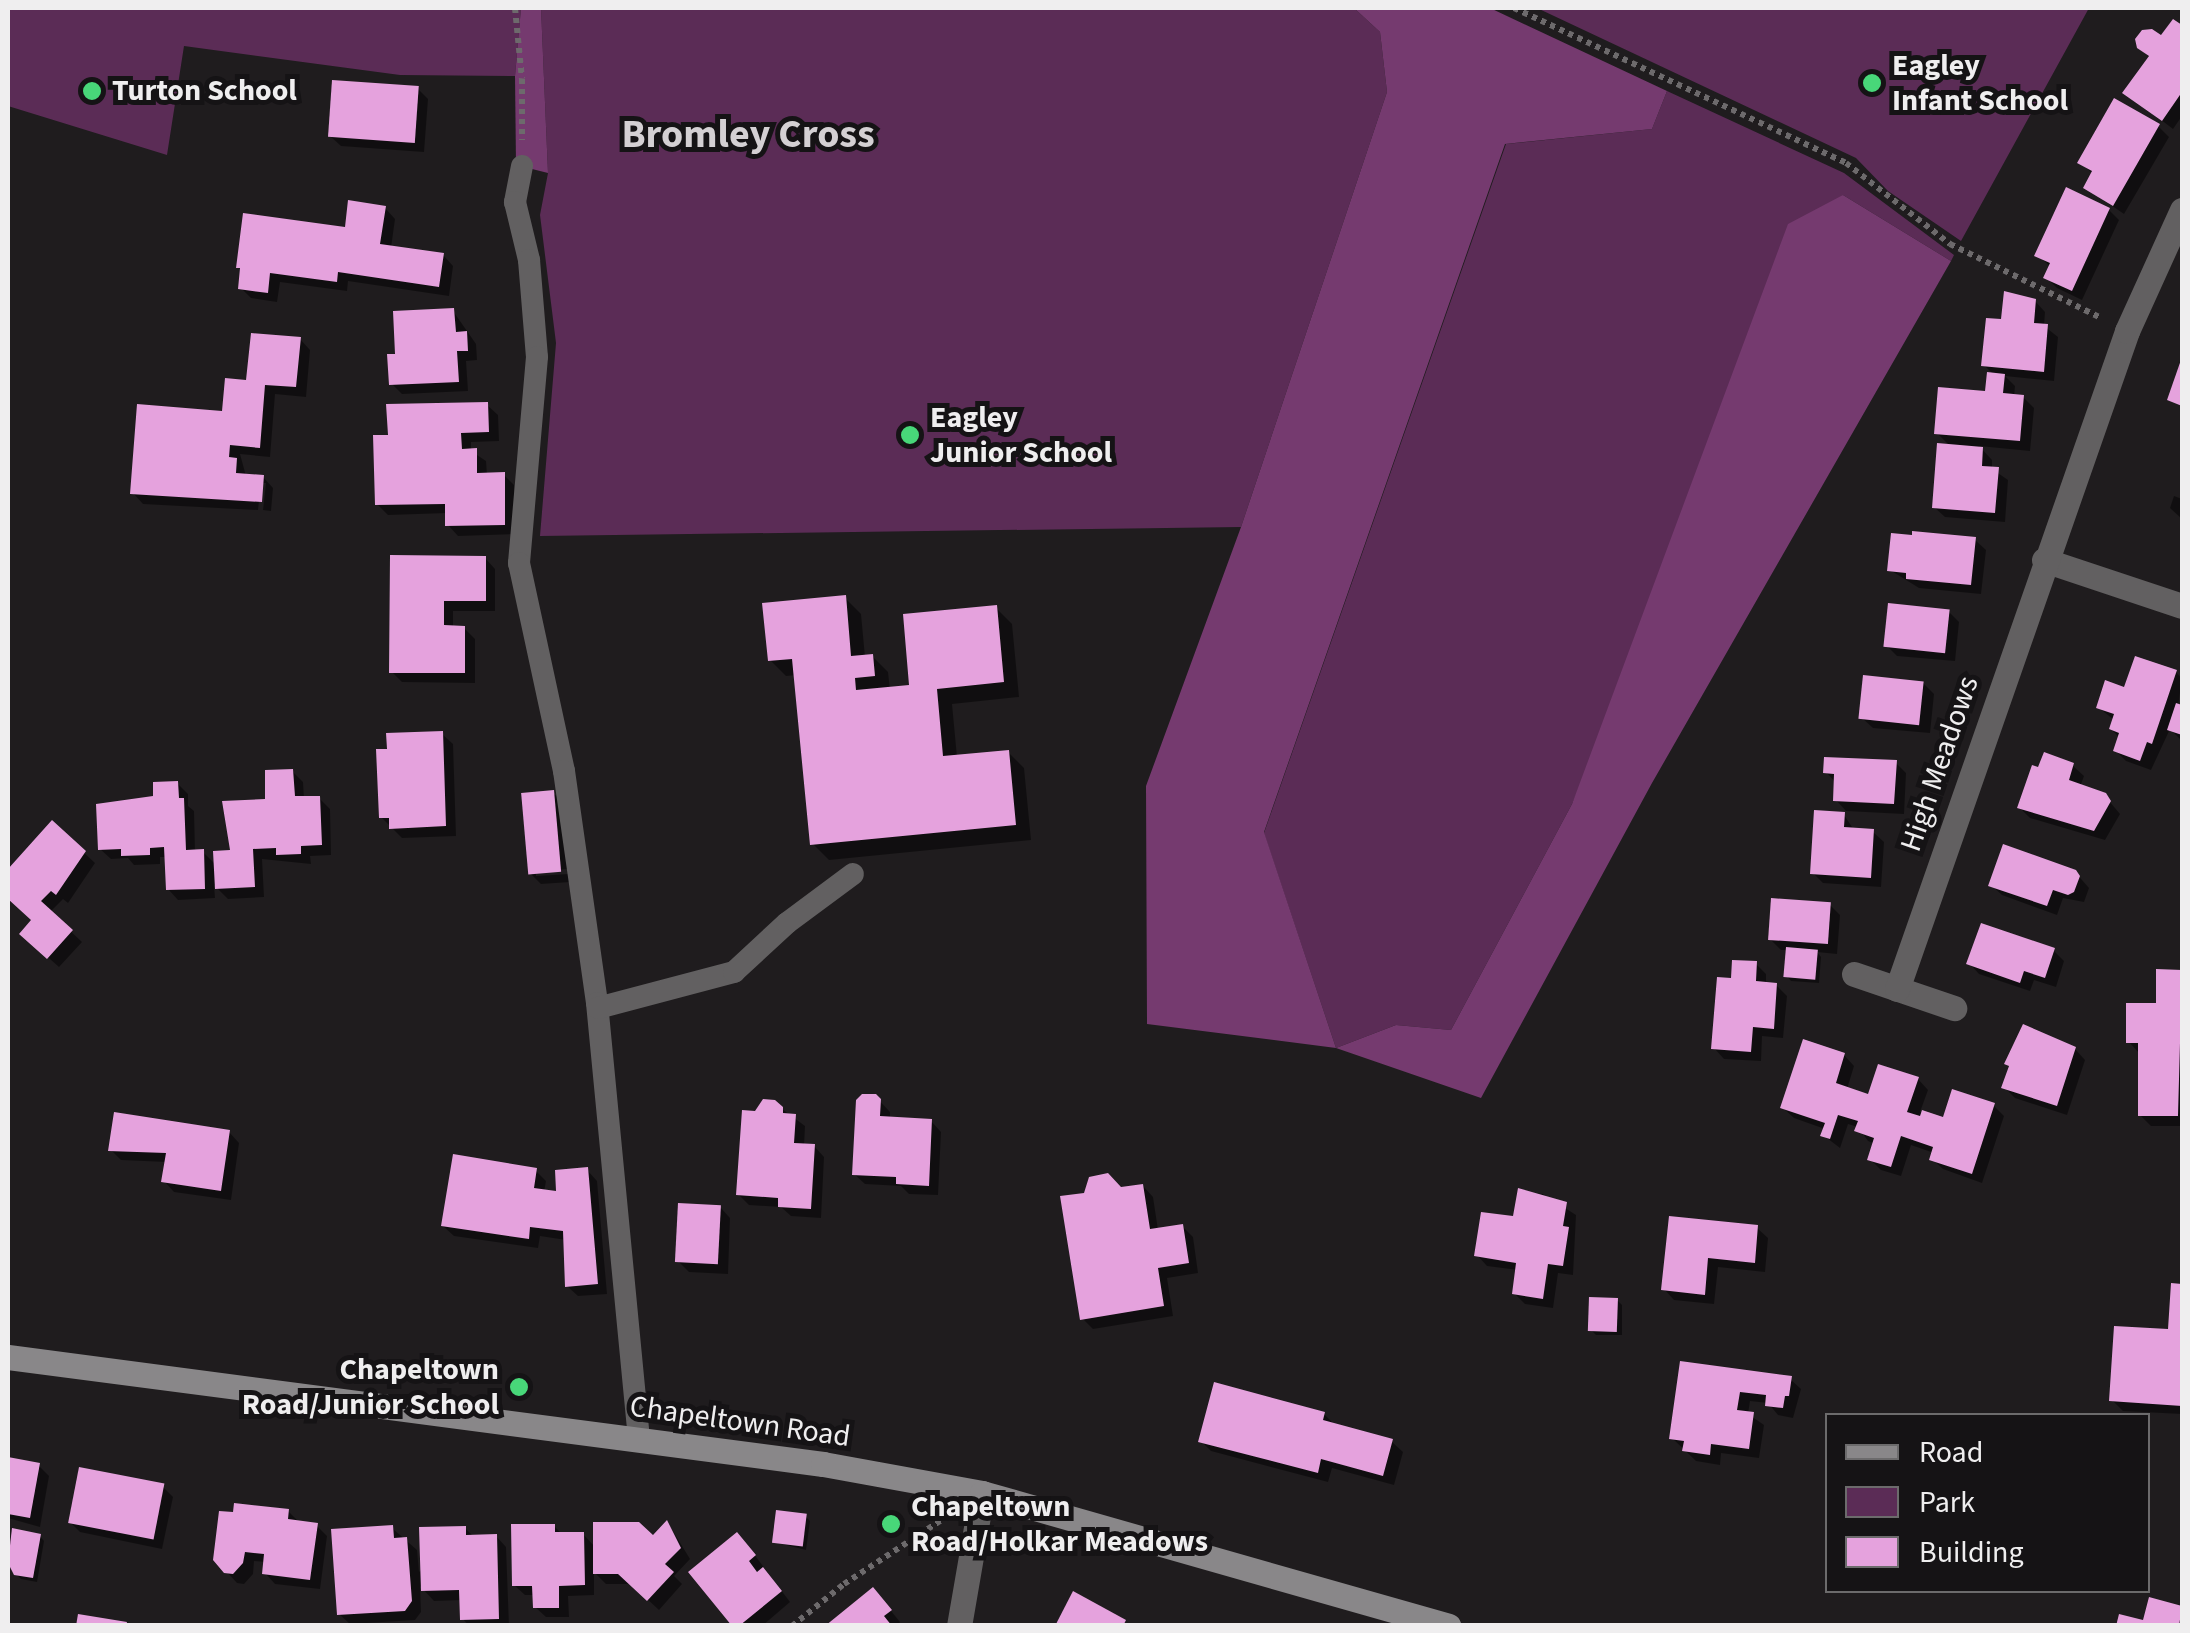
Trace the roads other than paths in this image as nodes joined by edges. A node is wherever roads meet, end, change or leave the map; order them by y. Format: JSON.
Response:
{"nodes":[{"id":1,"x":522,"y":166,"type":"road end"},
{"id":2,"x":2182,"y":210,"type":"edge"},
{"id":3,"x":2044,"y":560,"type":"junction"},
{"id":4,"x":2182,"y":606,"type":"edge"},
{"id":5,"x":853,"y":874,"type":"dead end"},
{"id":6,"x":1854,"y":974,"type":"dead end"},
{"id":7,"x":1897,"y":989,"type":"junction"},
{"id":8,"x":598,"y":1008,"type":"junction"},
{"id":9,"x":1954,"y":1008,"type":"dead end"},
{"id":10,"x":8,"y":1357,"type":"edge"},
{"id":11,"x":639,"y":1440,"type":"junction"},
{"id":12,"x":982,"y":1493,"type":"junction"},
{"id":13,"x":958,"y":1626,"type":"edge"},
{"id":14,"x":1448,"y":1626,"type":"edge"}],
"edges":[{"from":1,"to":8,"type":"lane"},
{"from":2,"to":3,"type":"street","name":"High Meadows"},
{"from":3,"to":4,"type":"street"},
{"from":3,"to":7,"type":"street","name":"High Meadows"},
{"from":5,"to":8,"type":"lane"},
{"from":6,"to":7,"type":"street"},
{"from":7,"to":9,"type":"street"},
{"from":8,"to":11,"type":"lane"},
{"from":10,"to":11,"type":"main road","name":"Chapeltown Road"},
{"from":11,"to":12,"type":"main road","name":"Chapeltown Road"},
{"from":12,"to":13,"type":"street"},
{"from":12,"to":14,"type":"main road","name":"Chapeltown Road"}]}
